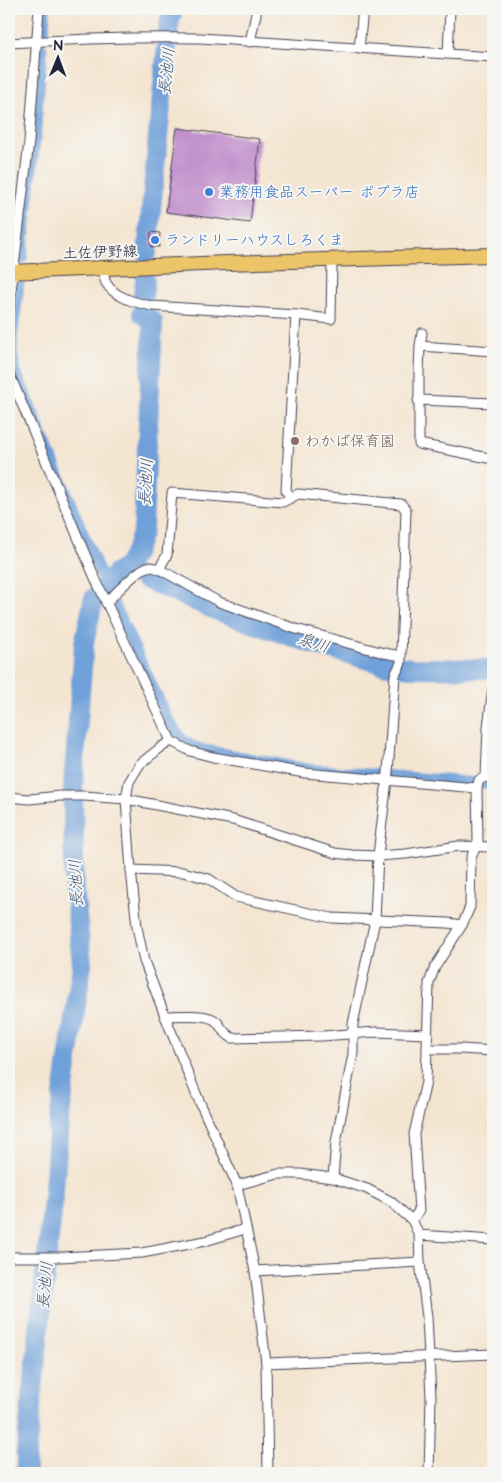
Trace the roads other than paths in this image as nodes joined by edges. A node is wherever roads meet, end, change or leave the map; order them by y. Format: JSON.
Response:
{"nodes":[{"id":1,"x":38,"y":9,"type":"edge"},
{"id":2,"x":257,"y":9,"type":"edge"},
{"id":3,"x":363,"y":9,"type":"edge"},
{"id":4,"x":450,"y":9,"type":"edge"},
{"id":5,"x":36,"y":41,"type":"junction"},
{"id":6,"x":250,"y":42,"type":"junction"},
{"id":7,"x":9,"y":43,"type":"edge"},
{"id":8,"x":359,"y":49,"type":"junction"},
{"id":9,"x":448,"y":54,"type":"junction"},
{"id":10,"x":493,"y":57,"type":"edge"},
{"id":11,"x":493,"y":255,"type":"edge"},
{"id":12,"x":332,"y":261,"type":"junction"},
{"id":13,"x":102,"y":268,"type":"junction"},
{"id":14,"x":11,"y":272,"type":"edge"},
{"id":15,"x":9,"y":308,"type":"edge"},
{"id":16,"x":296,"y":314,"type":"junction"},
{"id":17,"x":422,"y":333,"type":"dead end"},
{"id":18,"x":420,"y":346,"type":"junction"},
{"id":19,"x":493,"y":351,"type":"edge"},
{"id":20,"x":9,"y":373,"type":"edge"},
{"id":21,"x":418,"y":400,"type":"junction"},
{"id":22,"x":493,"y":403,"type":"edge"},
{"id":23,"x":493,"y":459,"type":"edge"},
{"id":24,"x":291,"y":498,"type":"junction"},
{"id":25,"x":159,"y":569,"type":"junction"},
{"id":26,"x":105,"y":600,"type":"junction"},
{"id":27,"x":401,"y":659,"type":"junction"},
{"id":28,"x":493,"y":688,"type":"edge"},
{"id":29,"x":171,"y":741,"type":"junction"},
{"id":30,"x":387,"y":777,"type":"junction"},
{"id":31,"x":483,"y":782,"type":"edge"},
{"id":32,"x":9,"y":797,"type":"edge"},
{"id":33,"x":126,"y":799,"type":"junction"},
{"id":34,"x":493,"y":847,"type":"edge"},
{"id":35,"x":475,"y":848,"type":"junction"},
{"id":36,"x":378,"y":856,"type":"junction"},
{"id":37,"x":131,"y":870,"type":"junction"},
{"id":38,"x":375,"y":920,"type":"junction"},
{"id":39,"x":462,"y":925,"type":"junction"},
{"id":40,"x":165,"y":1016,"type":"junction"},
{"id":41,"x":353,"y":1033,"type":"junction"},
{"id":42,"x":428,"y":1034,"type":"junction"},
{"id":43,"x":428,"y":1049,"type":"junction"},
{"id":44,"x":493,"y":1052,"type":"edge"},
{"id":45,"x":333,"y":1178,"type":"junction"},
{"id":46,"x":237,"y":1185,"type":"junction"},
{"id":47,"x":412,"y":1220,"type":"junction"},
{"id":48,"x":245,"y":1229,"type":"junction"},
{"id":49,"x":419,"y":1235,"type":"junction"},
{"id":50,"x":493,"y":1240,"type":"edge"},
{"id":51,"x":9,"y":1257,"type":"edge"},
{"id":52,"x":420,"y":1262,"type":"junction"},
{"id":53,"x":255,"y":1271,"type":"junction"},
{"id":54,"x":493,"y":1354,"type":"edge"},
{"id":55,"x":428,"y":1356,"type":"junction"},
{"id":56,"x":266,"y":1363,"type":"junction"},
{"id":57,"x":268,"y":1473,"type":"edge"},
{"id":58,"x":429,"y":1473,"type":"edge"}],
"edges":[{"from":1,"to":5,"type":"street"},
{"from":2,"to":6,"type":"street"},
{"from":3,"to":8,"type":"street"},
{"from":4,"to":9,"type":"street"},
{"from":5,"to":6,"type":"street"},
{"from":5,"to":7,"type":"street"},
{"from":5,"to":14,"type":"street"},
{"from":6,"to":8,"type":"street"},
{"from":8,"to":9,"type":"street"},
{"from":9,"to":10,"type":"street"},
{"from":11,"to":12,"type":"main road","name":"土佐伊野線"},
{"from":12,"to":13,"type":"main road","name":"土佐伊野線"},
{"from":12,"to":16,"type":"street"},
{"from":13,"to":14,"type":"main road","name":"土佐伊野線"},
{"from":13,"to":16,"type":"street"},
{"from":14,"to":15,"type":"street"},
{"from":16,"to":24,"type":"street"},
{"from":17,"to":18,"type":"street"},
{"from":18,"to":19,"type":"street"},
{"from":18,"to":21,"type":"street"},
{"from":20,"to":26,"type":"street"},
{"from":21,"to":22,"type":"street"},
{"from":21,"to":23,"type":"street"},
{"from":24,"to":25,"type":"street"},
{"from":24,"to":27,"type":"street"},
{"from":25,"to":26,"type":"street"},
{"from":25,"to":27,"type":"street"},
{"from":26,"to":29,"type":"street"},
{"from":27,"to":30,"type":"street"},
{"from":28,"to":31,"type":"street"},
{"from":29,"to":30,"type":"street"},
{"from":29,"to":33,"type":"street"},
{"from":30,"to":31,"type":"street"},
{"from":30,"to":36,"type":"street"},
{"from":31,"to":35,"type":"street"},
{"from":32,"to":33,"type":"street"},
{"from":33,"to":36,"type":"street"},
{"from":33,"to":37,"type":"street"},
{"from":34,"to":35,"type":"street"},
{"from":35,"to":36,"type":"street"},
{"from":35,"to":39,"type":"street"},
{"from":36,"to":38,"type":"street"},
{"from":37,"to":38,"type":"street"},
{"from":37,"to":40,"type":"street"},
{"from":38,"to":39,"type":"street"},
{"from":38,"to":41,"type":"street"},
{"from":39,"to":42,"type":"street"},
{"from":40,"to":41,"type":"street"},
{"from":40,"to":46,"type":"street"},
{"from":41,"to":42,"type":"street"},
{"from":41,"to":45,"type":"street"},
{"from":42,"to":43,"type":"street"},
{"from":43,"to":44,"type":"street"},
{"from":43,"to":47,"type":"street"},
{"from":45,"to":46,"type":"street"},
{"from":45,"to":47,"type":"street"},
{"from":46,"to":48,"type":"street"},
{"from":47,"to":49,"type":"street"},
{"from":48,"to":51,"type":"street"},
{"from":48,"to":53,"type":"street"},
{"from":49,"to":50,"type":"street"},
{"from":49,"to":52,"type":"street"},
{"from":52,"to":53,"type":"street"},
{"from":52,"to":55,"type":"street"},
{"from":53,"to":56,"type":"street"},
{"from":54,"to":55,"type":"street"},
{"from":55,"to":56,"type":"street"},
{"from":55,"to":58,"type":"street"},
{"from":56,"to":57,"type":"street"}]}
